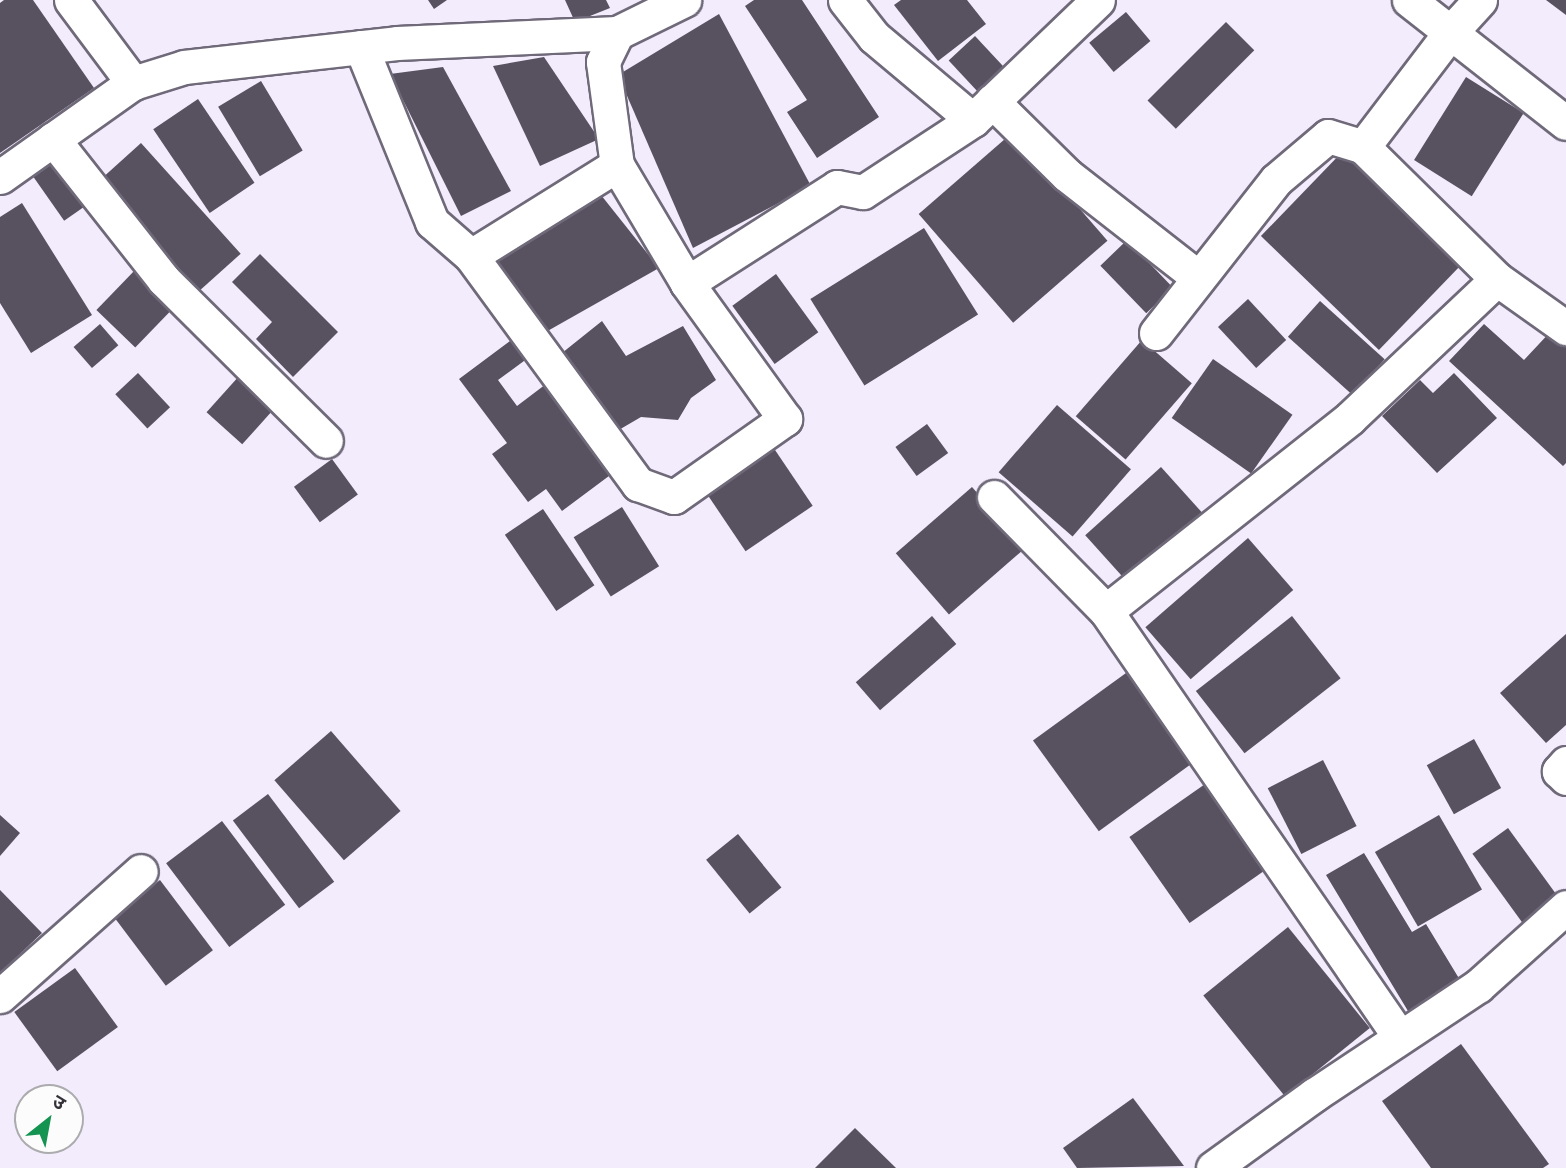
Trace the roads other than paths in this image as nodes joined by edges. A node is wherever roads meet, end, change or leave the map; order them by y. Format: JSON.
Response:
{"nodes":[{"id":1,"x":71,"y":0,"type":"edge"},
{"id":2,"x":684,"y":0,"type":"edge"},
{"id":3,"x":845,"y":0,"type":"edge"},
{"id":4,"x":1098,"y":0,"type":"edge"},
{"id":5,"x":1409,"y":0,"type":"edge"},
{"id":6,"x":1480,"y":0,"type":"edge"},
{"id":7,"x":617,"y":33,"type":"junction"},
{"id":8,"x":1449,"y":34,"type":"junction"},
{"id":9,"x":361,"y":47,"type":"junction"},
{"id":10,"x":132,"y":83,"type":"junction"},
{"id":11,"x":983,"y":111,"type":"junction"},
{"id":12,"x":1566,"y":123,"type":"edge"},
{"id":13,"x":53,"y":139,"type":"junction"},
{"id":14,"x":1363,"y":147,"type":"junction"},
{"id":15,"x":617,"y":165,"type":"junction"},
{"id":16,"x":0,"y":177,"type":"edge"},
{"id":17,"x":471,"y":257,"type":"junction"},
{"id":18,"x":1199,"y":278,"type":"junction"},
{"id":19,"x":1497,"y":279,"type":"junction"},
{"id":20,"x":687,"y":283,"type":"junction"},
{"id":21,"x":1566,"y":328,"type":"edge"},
{"id":22,"x":1156,"y":332,"type":"dead end"},
{"id":23,"x":326,"y":441,"type":"dead end"},
{"id":24,"x":994,"y":497,"type":"dead end"},
{"id":25,"x":1106,"y":611,"type":"junction"},
{"id":26,"x":1566,"y":763,"type":"edge"},
{"id":27,"x":1566,"y":778,"type":"edge"},
{"id":28,"x":141,"y":872,"type":"dead end"},
{"id":29,"x":1566,"y":907,"type":"edge"},
{"id":30,"x":0,"y":996,"type":"edge"},
{"id":31,"x":1399,"y":1036,"type":"junction"},
{"id":32,"x":1213,"y":1168,"type":"edge"}],
"edges":[{"from":1,"to":10,"type":"street"},
{"from":2,"to":7,"type":"street"},
{"from":3,"to":11,"type":"street"},
{"from":4,"to":11,"type":"street"},
{"from":5,"to":8,"type":"street"},
{"from":6,"to":8,"type":"street"},
{"from":7,"to":9,"type":"street"},
{"from":7,"to":15,"type":"street"},
{"from":8,"to":12,"type":"street"},
{"from":8,"to":14,"type":"street"},
{"from":9,"to":10,"type":"street"},
{"from":9,"to":17,"type":"street"},
{"from":10,"to":13,"type":"street"},
{"from":11,"to":18,"type":"street"},
{"from":11,"to":20,"type":"street"},
{"from":13,"to":16,"type":"street"},
{"from":13,"to":23,"type":"street"},
{"from":14,"to":18,"type":"street"},
{"from":14,"to":19,"type":"street"},
{"from":15,"to":17,"type":"street"},
{"from":15,"to":20,"type":"street"},
{"from":17,"to":20,"type":"street"},
{"from":18,"to":22,"type":"street"},
{"from":19,"to":21,"type":"street"},
{"from":19,"to":25,"type":"street"},
{"from":24,"to":25,"type":"street"},
{"from":25,"to":31,"type":"street"},
{"from":26,"to":27,"type":"street"},
{"from":28,"to":30,"type":"street"},
{"from":29,"to":31,"type":"street"},
{"from":31,"to":32,"type":"street"}]}
